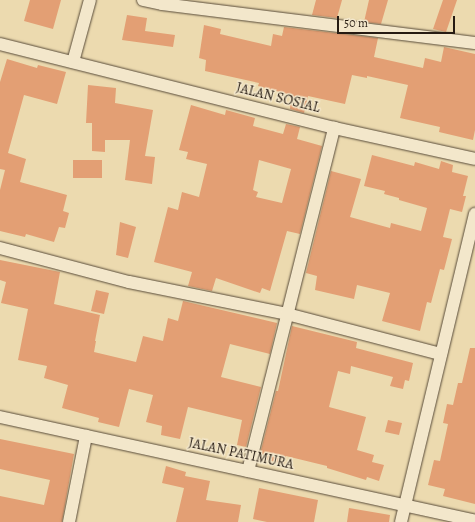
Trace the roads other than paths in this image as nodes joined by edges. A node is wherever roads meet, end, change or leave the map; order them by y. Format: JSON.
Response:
{"nodes":[{"id":1,"x":90,"y":0,"type":"edge"},
{"id":2,"x":144,"y":0,"type":"edge"},
{"id":3,"x":475,"y":43,"type":"edge"},
{"id":4,"x":0,"y":44,"type":"edge"},
{"id":5,"x":74,"y":62,"type":"junction"},
{"id":6,"x":334,"y":128,"type":"junction"},
{"id":7,"x":475,"y":159,"type":"edge"},
{"id":8,"x":475,"y":214,"type":"edge"},
{"id":9,"x":0,"y":248,"type":"edge"},
{"id":10,"x":287,"y":314,"type":"junction"},
{"id":11,"x":441,"y":354,"type":"junction"},
{"id":12,"x":0,"y":417,"type":"edge"},
{"id":13,"x":86,"y":436,"type":"junction"},
{"id":14,"x":248,"y":471,"type":"junction"},
{"id":15,"x":404,"y":504,"type":"junction"},
{"id":16,"x":475,"y":521,"type":"edge"},
{"id":17,"x":69,"y":522,"type":"edge"},
{"id":18,"x":401,"y":522,"type":"edge"}],
"edges":[{"from":1,"to":5,"type":"street"},
{"from":2,"to":3,"type":"street"},
{"from":4,"to":5,"type":"street","name":"JALAN SOSIAL"},
{"from":5,"to":6,"type":"street","name":"JALAN SOSIAL"},
{"from":6,"to":7,"type":"street","name":"JALAN SOSIAL"},
{"from":6,"to":10,"type":"street"},
{"from":8,"to":11,"type":"street"},
{"from":9,"to":10,"type":"street"},
{"from":10,"to":11,"type":"street"},
{"from":10,"to":14,"type":"street"},
{"from":11,"to":15,"type":"street"},
{"from":12,"to":13,"type":"street","name":"JALAN PATIMURA"},
{"from":13,"to":14,"type":"street","name":"JALAN PATIMURA"},
{"from":13,"to":17,"type":"street"},
{"from":14,"to":15,"type":"street","name":"JALAN PATIMURA"},
{"from":15,"to":16,"type":"street","name":"JALAN PATIMURA"},
{"from":15,"to":18,"type":"street"}]}
